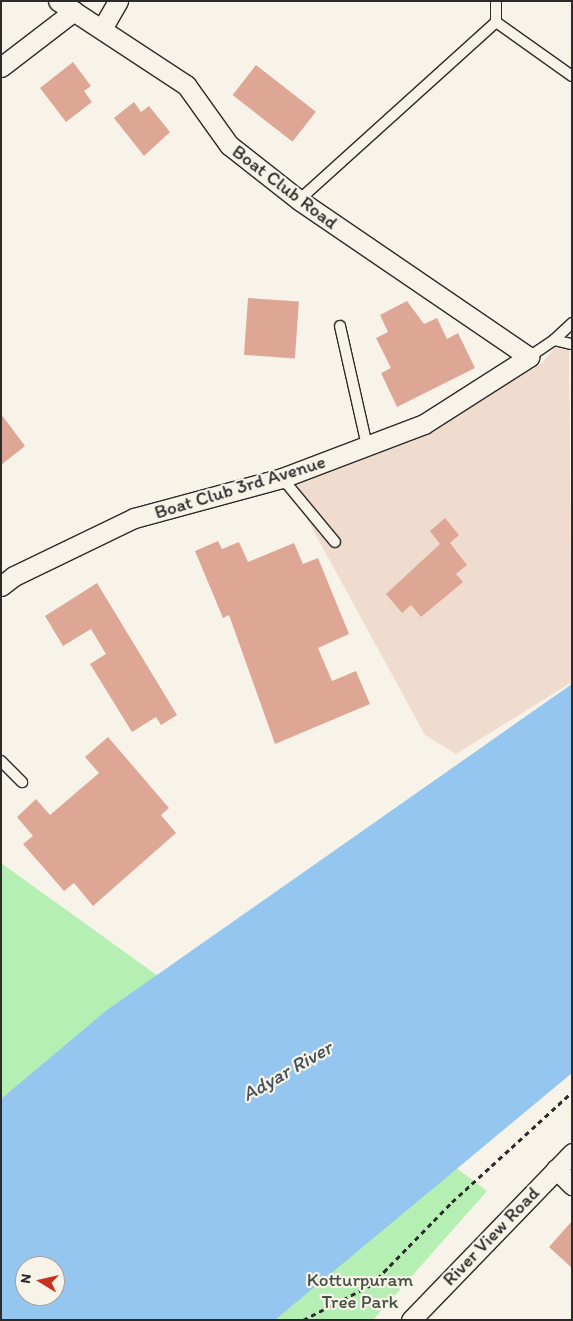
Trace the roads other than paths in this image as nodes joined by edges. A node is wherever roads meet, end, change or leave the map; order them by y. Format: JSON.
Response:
{"nodes":[{"id":1,"x":118,"y":1,"type":"edge"},
{"id":2,"x":496,"y":1,"type":"edge"},
{"id":3,"x":66,"y":6,"type":"edge"},
{"id":4,"x":496,"y":22,"type":"junction"},
{"id":5,"x":103,"y":27,"type":"junction"},
{"id":6,"x":1,"y":67,"type":"edge"},
{"id":7,"x":572,"y":76,"type":"edge"},
{"id":8,"x":299,"y":200,"type":"junction"},
{"id":9,"x":572,"y":322,"type":"edge"},
{"id":10,"x":340,"y":326,"type":"dead end"},
{"id":11,"x":554,"y":340,"type":"junction"},
{"id":12,"x":572,"y":344,"type":"edge"},
{"id":13,"x":529,"y":357,"type":"junction"},
{"id":14,"x":367,"y":446,"type":"junction"},
{"id":15,"x":282,"y":478,"type":"junction"},
{"id":16,"x":335,"y":542,"type":"dead end"},
{"id":17,"x":1,"y":586,"type":"edge"},
{"id":18,"x":1,"y":761,"type":"edge"},
{"id":19,"x":22,"y":782,"type":"dead end"},
{"id":20,"x":572,"y":1153,"type":"edge"},
{"id":21,"x":556,"y":1169,"type":"junction"},
{"id":22,"x":572,"y":1185,"type":"edge"},
{"id":23,"x":411,"y":1320,"type":"edge"}],
"edges":[{"from":1,"to":5,"type":"street"},
{"from":2,"to":4,"type":"lane"},
{"from":3,"to":5,"type":"street","name":"Boat Club Road"},
{"from":3,"to":6,"type":"street"},
{"from":4,"to":7,"type":"lane"},
{"from":4,"to":8,"type":"lane"},
{"from":5,"to":8,"type":"street","name":"Boat Club Road"},
{"from":8,"to":13,"type":"street","name":"Boat Club Road"},
{"from":9,"to":11,"type":"lane"},
{"from":10,"to":14,"type":"lane"},
{"from":11,"to":12,"type":"lane"},
{"from":11,"to":13,"type":"lane"},
{"from":13,"to":14,"type":"street","name":"Boat Club 3rd Avenue"},
{"from":14,"to":15,"type":"street","name":"Boat Club 3rd Avenue"},
{"from":15,"to":16,"type":"lane"},
{"from":15,"to":17,"type":"street","name":"Boat Club 3rd Avenue"},
{"from":18,"to":19,"type":"lane"},
{"from":20,"to":21,"type":"street","name":"River View Road"},
{"from":21,"to":22,"type":"street"},
{"from":21,"to":23,"type":"street","name":"River View Road"}]}
